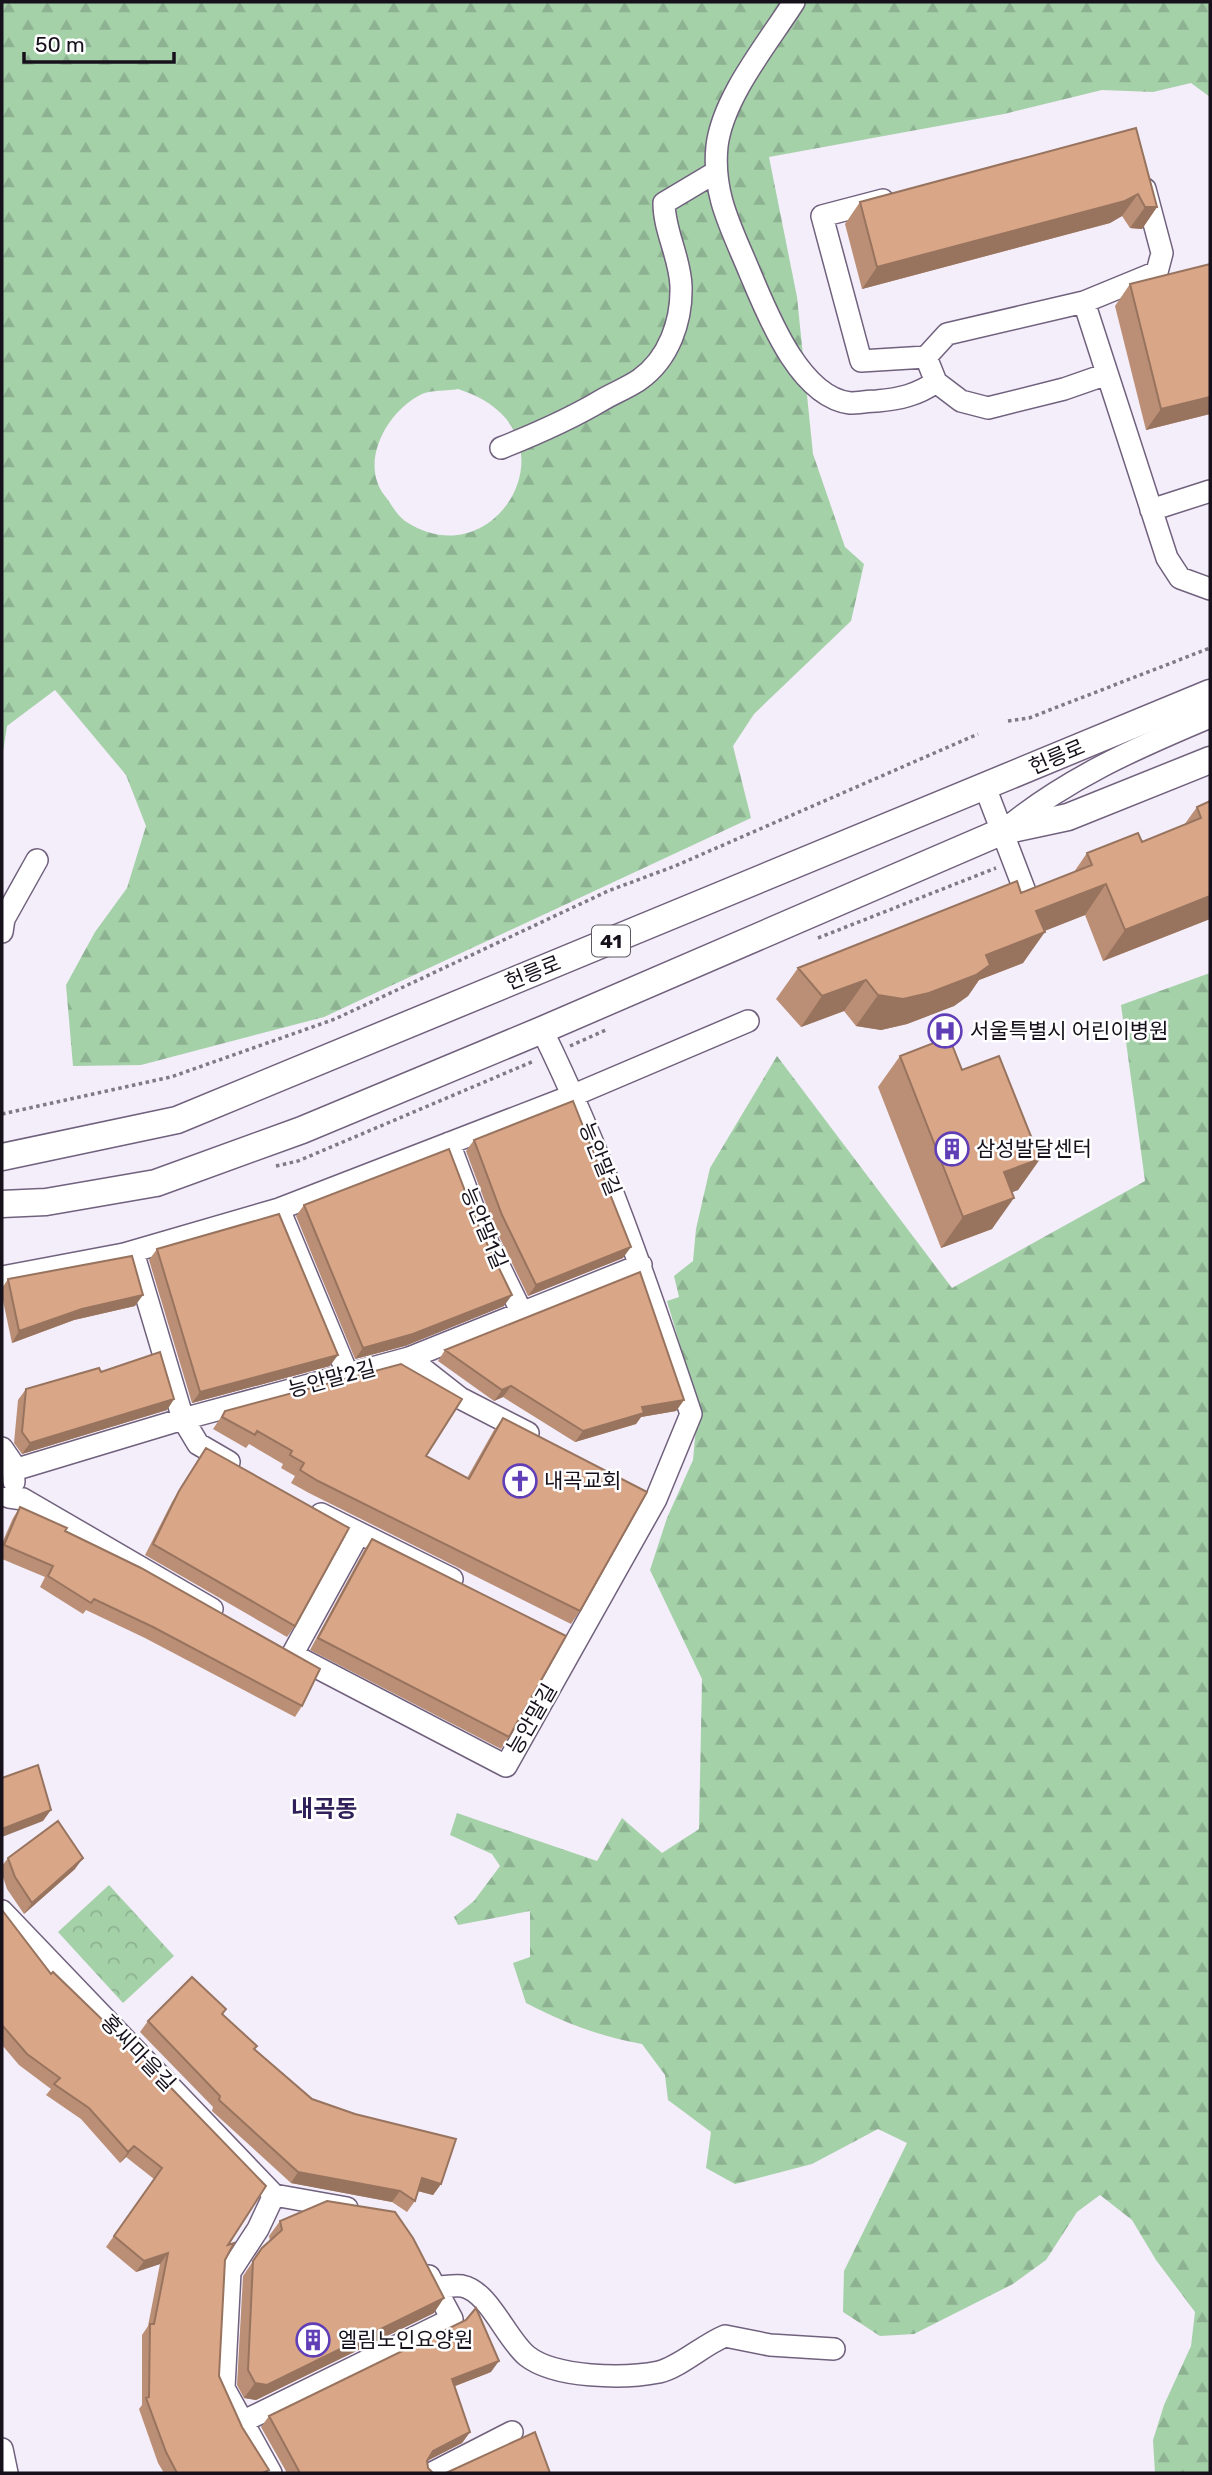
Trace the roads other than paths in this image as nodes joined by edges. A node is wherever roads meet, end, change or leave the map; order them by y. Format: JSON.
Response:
{"nodes":[{"id":1,"x":794,"y":2,"type":"edge"},
{"id":2,"x":716,"y":172,"type":"junction"},
{"id":3,"x":1140,"y":174,"type":"edge"},
{"id":4,"x":902,"y":195,"type":"edge"},
{"id":5,"x":1084,"y":302,"type":"junction"},
{"id":6,"x":926,"y":358,"type":"junction"},
{"id":7,"x":1107,"y":374,"type":"junction"},
{"id":8,"x":936,"y":382,"type":"junction"},
{"id":9,"x":501,"y":448,"type":"dead end"},
{"id":10,"x":1210,"y":491,"type":"edge"},
{"id":11,"x":1151,"y":510,"type":"junction"},
{"id":12,"x":1210,"y":589,"type":"edge"},
{"id":13,"x":1210,"y":693,"type":"edge"},
{"id":14,"x":1210,"y":717,"type":"edge"},
{"id":15,"x":1210,"y":760,"type":"edge"},
{"id":16,"x":985,"y":788,"type":"junction"},
{"id":17,"x":1003,"y":831,"type":"junction"},
{"id":18,"x":37,"y":860,"type":"dead end"},
{"id":19,"x":1026,"y":894,"type":"edge"},
{"id":20,"x":3,"y":923,"type":"edge"},
{"id":21,"x":748,"y":1021,"type":"dead end"},
{"id":22,"x":542,"y":1030,"type":"junction"},
{"id":23,"x":574,"y":1095,"type":"junction"},
{"id":24,"x":449,"y":1143,"type":"junction"},
{"id":25,"x":2,"y":1157,"type":"edge"},
{"id":26,"x":2,"y":1204,"type":"edge"},
{"id":27,"x":279,"y":1209,"type":"junction"},
{"id":28,"x":133,"y":1252,"type":"junction"},
{"id":29,"x":641,"y":1265,"type":"junction"},
{"id":30,"x":2,"y":1278,"type":"edge"},
{"id":31,"x":522,"y":1313,"type":"junction"},
{"id":32,"x":408,"y":1358,"type":"junction"},
{"id":33,"x":348,"y":1374,"type":"junction"},
{"id":34,"x":183,"y":1419,"type":"junction"},
{"id":35,"x":545,"y":1442,"type":"edge"},
{"id":36,"x":2,"y":1448,"type":"edge"},
{"id":37,"x":14,"y":1470,"type":"junction"},
{"id":38,"x":245,"y":1471,"type":"edge"},
{"id":39,"x":5,"y":1501,"type":"edge"},
{"id":40,"x":303,"y":1505,"type":"edge"},
{"id":41,"x":359,"y":1533,"type":"junction"},
{"id":42,"x":468,"y":1587,"type":"edge"},
{"id":43,"x":233,"y":1621,"type":"edge"},
{"id":44,"x":552,"y":1629,"type":"edge"},
{"id":45,"x":268,"y":1641,"type":"edge"},
{"id":46,"x":576,"y":1641,"type":"junction"},
{"id":47,"x":292,"y":1655,"type":"junction"},
{"id":48,"x":2,"y":1911,"type":"edge"},
{"id":49,"x":274,"y":2195,"type":"junction"},
{"id":50,"x":364,"y":2211,"type":"edge"},
{"id":51,"x":418,"y":2256,"type":"edge"},
{"id":52,"x":435,"y":2287,"type":"junction"},
{"id":53,"x":834,"y":2349,"type":"dead end"},
{"id":54,"x":244,"y":2421,"type":"junction"},
{"id":55,"x":512,"y":2432,"type":"dead end"},
{"id":56,"x":2,"y":2449,"type":"edge"},
{"id":57,"x":7,"y":2473,"type":"edge"},
{"id":58,"x":271,"y":2473,"type":"edge"},
{"id":59,"x":432,"y":2473,"type":"edge"}],
"edges":[{"from":1,"to":2,"type":"street"},
{"from":2,"to":8,"type":"street"},
{"from":2,"to":9,"type":"street"},
{"from":3,"to":5,"type":"street"},
{"from":4,"to":6,"type":"street"},
{"from":5,"to":6,"type":"street"},
{"from":5,"to":7,"type":"street"},
{"from":6,"to":8,"type":"street"},
{"from":7,"to":8,"type":"street"},
{"from":7,"to":11,"type":"street"},
{"from":10,"to":11,"type":"street"},
{"from":11,"to":12,"type":"street"},
{"from":13,"to":16,"type":"main road","name":"헌릉로","number":"41"},
{"from":14,"to":17,"type":"street"},
{"from":15,"to":17,"type":"main road"},
{"from":16,"to":17,"type":"street"},
{"from":16,"to":25,"type":"main road","name":"헌릉로","number":"41"},
{"from":17,"to":19,"type":"street"},
{"from":17,"to":22,"type":"main road"},
{"from":18,"to":20,"type":"street"},
{"from":21,"to":23,"type":"street","name":"능안말길"},
{"from":22,"to":23,"type":"street","name":"능안말길"},
{"from":22,"to":26,"type":"main road"},
{"from":23,"to":24,"type":"street"},
{"from":23,"to":29,"type":"street","name":"능안말길"},
{"from":24,"to":27,"type":"street"},
{"from":24,"to":31,"type":"street","name":"능안말1길"},
{"from":27,"to":28,"type":"street"},
{"from":27,"to":33,"type":"street"},
{"from":28,"to":30,"type":"street"},
{"from":28,"to":34,"type":"street"},
{"from":29,"to":31,"type":"street","name":"능안말2길"},
{"from":29,"to":46,"type":"street","name":"능안말길"},
{"from":31,"to":32,"type":"street","name":"능안말2길"},
{"from":32,"to":33,"type":"street","name":"능안말2길"},
{"from":32,"to":35,"type":"street"},
{"from":33,"to":34,"type":"street","name":"능안말2길"},
{"from":34,"to":37,"type":"street","name":"능안말2길"},
{"from":34,"to":38,"type":"street"},
{"from":36,"to":37,"type":"street"},
{"from":37,"to":39,"type":"street"},
{"from":39,"to":43,"type":"street"},
{"from":40,"to":41,"type":"street"},
{"from":41,"to":42,"type":"street"},
{"from":41,"to":47,"type":"street"},
{"from":44,"to":46,"type":"street"},
{"from":45,"to":47,"type":"street","name":"능안말길"},
{"from":46,"to":47,"type":"street","name":"능안말길"},
{"from":48,"to":49,"type":"street","name":"홍씨마을길"},
{"from":49,"to":50,"type":"street"},
{"from":49,"to":54,"type":"street"},
{"from":51,"to":52,"type":"street"},
{"from":52,"to":53,"type":"street"},
{"from":52,"to":54,"type":"street"},
{"from":54,"to":58,"type":"street"},
{"from":55,"to":59,"type":"street"},
{"from":56,"to":57,"type":"street"}]}
